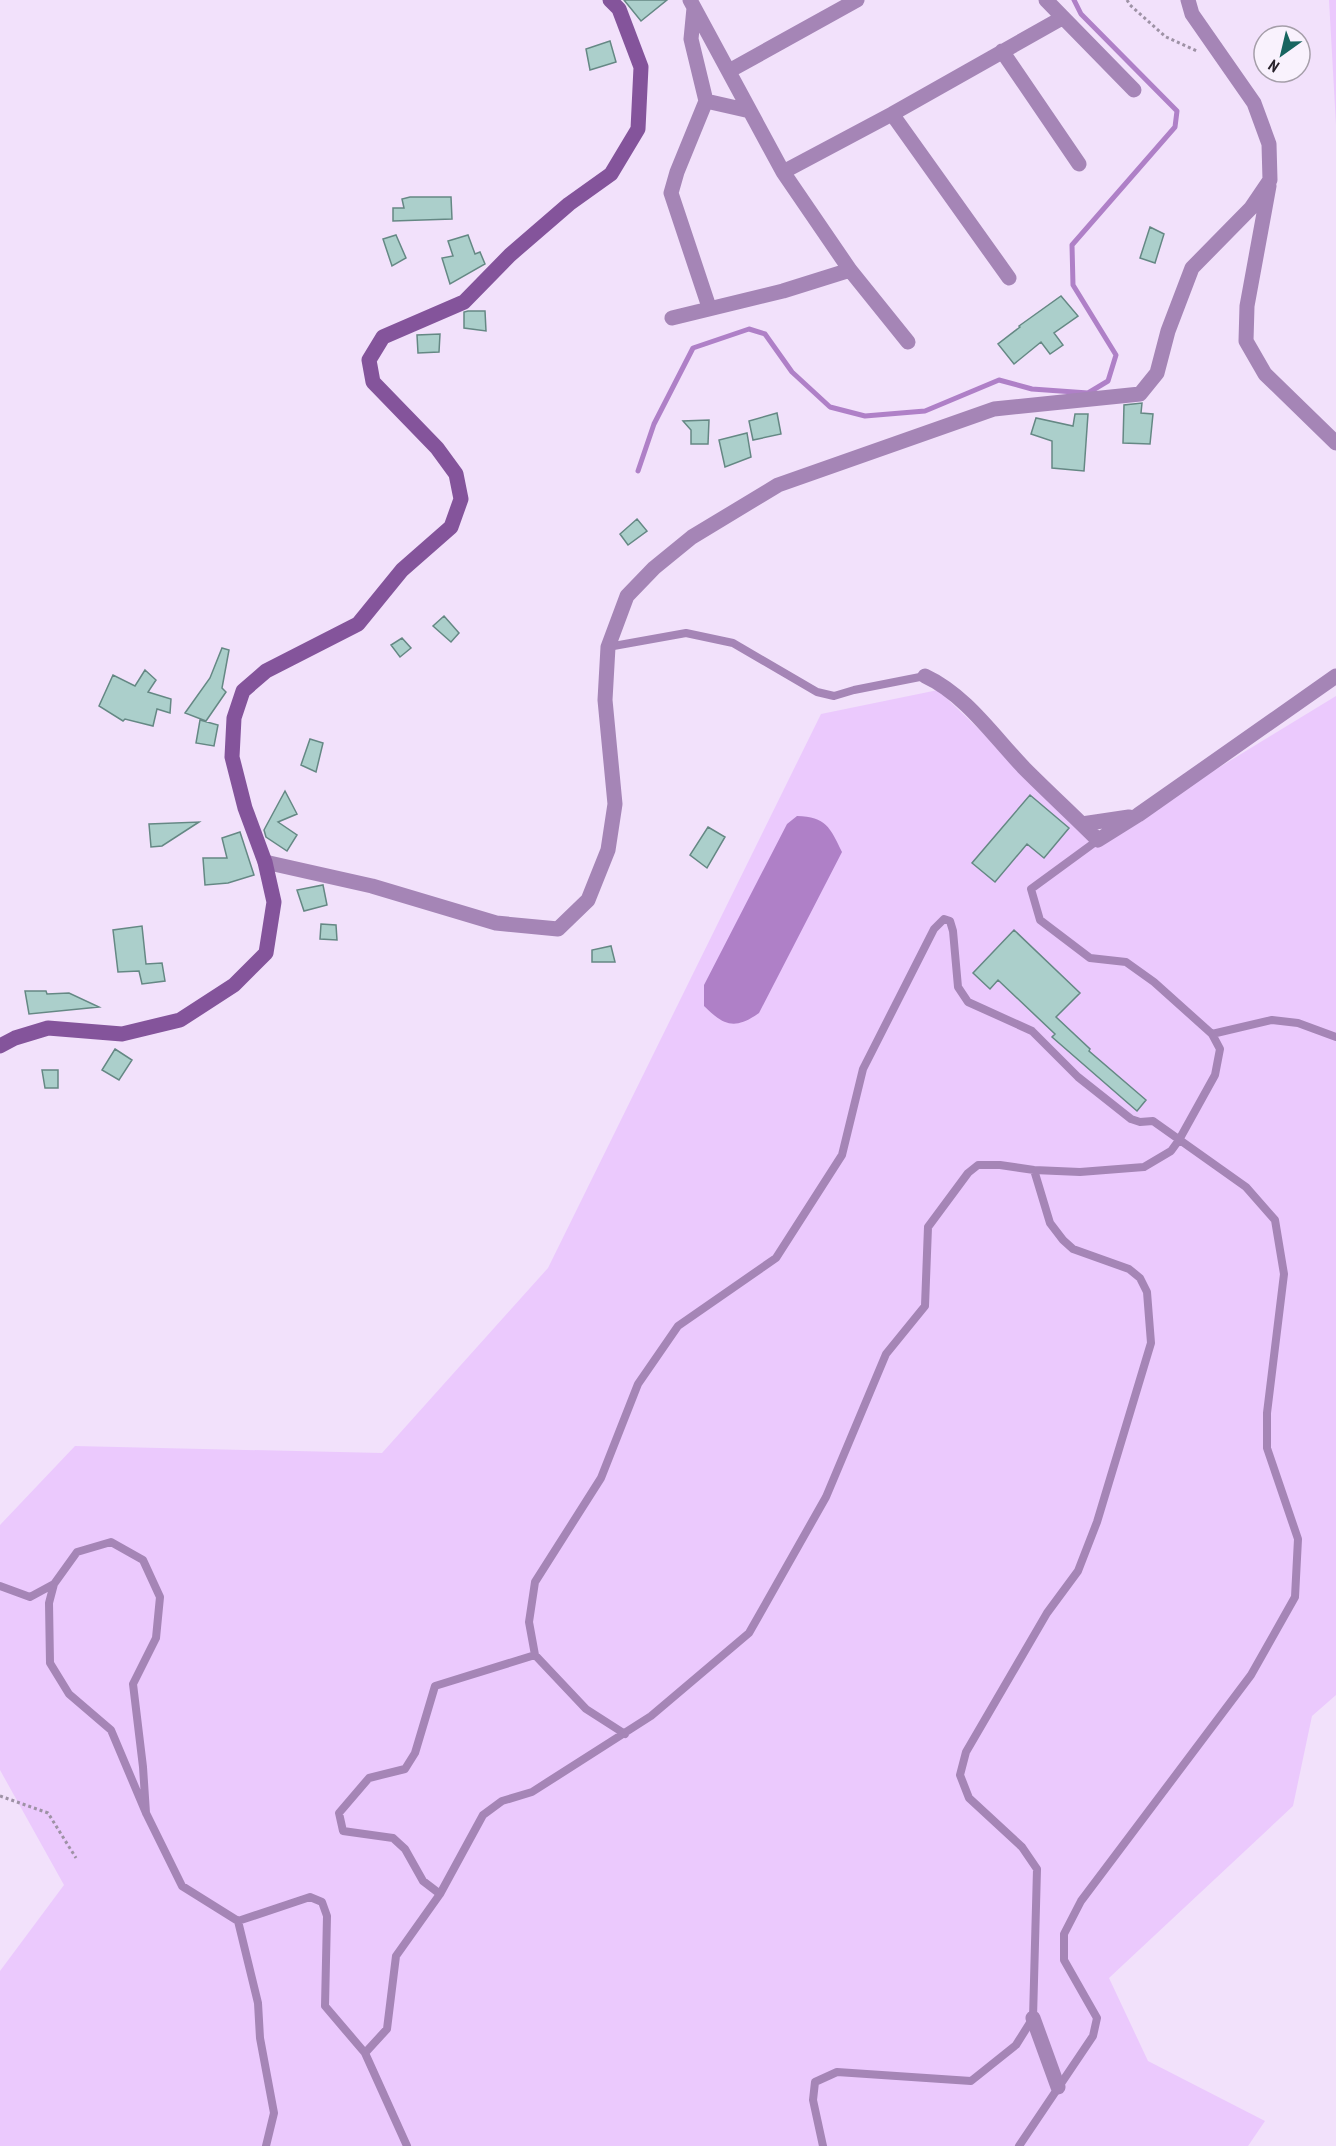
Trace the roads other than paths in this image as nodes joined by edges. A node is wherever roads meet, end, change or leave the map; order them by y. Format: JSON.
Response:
{"nodes":[{"id":1,"x":610,"y":0,"type":"edge"},
{"id":2,"x":854,"y":0,"type":"edge"},
{"id":3,"x":1046,"y":0,"type":"edge"},
{"id":4,"x":1188,"y":0,"type":"edge"},
{"id":5,"x":692,"y":4,"type":"edge"},
{"id":6,"x":1062,"y":18,"type":"junction"},
{"id":7,"x":1002,"y":51,"type":"junction"},
{"id":8,"x":729,"y":71,"type":"junction"},
{"id":9,"x":1134,"y":90,"type":"dead end"},
{"id":10,"x":706,"y":101,"type":"junction"},
{"id":11,"x":750,"y":111,"type":"junction"},
{"id":12,"x":892,"y":114,"type":"junction"},
{"id":13,"x":1079,"y":164,"type":"dead end"},
{"id":14,"x":783,"y":172,"type":"junction"},
{"id":15,"x":1270,"y":180,"type":"junction"},
{"id":16,"x":850,"y":270,"type":"junction"},
{"id":17,"x":1010,"y":278,"type":"dead end"},
{"id":18,"x":709,"y":307,"type":"junction"},
{"id":19,"x":672,"y":318,"type":"dead end"},
{"id":20,"x":908,"y":342,"type":"dead end"},
{"id":21,"x":1336,"y":443,"type":"edge"},
{"id":22,"x":608,"y":647,"type":"junction"},
{"id":23,"x":925,"y":676,"type":"joint"},
{"id":24,"x":1336,"y":676,"type":"edge"},
{"id":25,"x":1138,"y":815,"type":"junction"},
{"id":26,"x":1082,"y":824,"type":"junction"},
{"id":27,"x":1098,"y":840,"type":"junction"},
{"id":28,"x":265,"y":862,"type":"junction"},
{"id":29,"x":1212,"y":1034,"type":"junction"},
{"id":30,"x":1336,"y":1037,"type":"edge"},
{"id":31,"x":0,"y":1046,"type":"edge"},
{"id":32,"x":1179,"y":1140,"type":"junction"},
{"id":33,"x":1034,"y":1170,"type":"junction"},
{"id":34,"x":54,"y":1584,"type":"junction"},
{"id":35,"x":0,"y":1586,"type":"edge"},
{"id":36,"x":535,"y":1655,"type":"junction"},
{"id":37,"x":625,"y":1734,"type":"junction"},
{"id":38,"x":146,"y":1813,"type":"junction"},
{"id":39,"x":440,"y":1894,"type":"junction"},
{"id":40,"x":238,"y":1921,"type":"junction"},
{"id":41,"x":1033,"y":2018,"type":"junction"},
{"id":42,"x":365,"y":2053,"type":"junction"},
{"id":43,"x":1058,"y":2088,"type":"junction"},
{"id":44,"x":266,"y":2146,"type":"edge"},
{"id":45,"x":407,"y":2146,"type":"edge"},
{"id":46,"x":823,"y":2146,"type":"edge"},
{"id":47,"x":1019,"y":2146,"type":"edge"}],
"edges":[{"from":1,"to":28,"type":"street"},
{"from":2,"to":8,"type":"street"},
{"from":3,"to":6,"type":"street"},
{"from":4,"to":15,"type":"street"},
{"from":5,"to":8,"type":"street"},
{"from":5,"to":10,"type":"street"},
{"from":6,"to":7,"type":"street"},
{"from":6,"to":9,"type":"street"},
{"from":7,"to":12,"type":"street"},
{"from":7,"to":13,"type":"street"},
{"from":8,"to":11,"type":"street"},
{"from":10,"to":11,"type":"street"},
{"from":10,"to":18,"type":"street"},
{"from":11,"to":14,"type":"street"},
{"from":12,"to":14,"type":"street"},
{"from":12,"to":17,"type":"street"},
{"from":14,"to":16,"type":"street"},
{"from":15,"to":21,"type":"street"},
{"from":15,"to":22,"type":"street"},
{"from":16,"to":18,"type":"street"},
{"from":16,"to":20,"type":"street"},
{"from":18,"to":19,"type":"street"},
{"from":22,"to":23,"type":"lane"},
{"from":22,"to":28,"type":"street"},
{"from":23,"to":26,"type":"street"},
{"from":24,"to":25,"type":"street"},
{"from":25,"to":26,"type":"street"},
{"from":25,"to":27,"type":"street"},
{"from":26,"to":27,"type":"street"},
{"from":27,"to":29,"type":"lane"},
{"from":28,"to":31,"type":"street"},
{"from":29,"to":30,"type":"lane"},
{"from":29,"to":32,"type":"lane"},
{"from":32,"to":33,"type":"lane"},
{"from":32,"to":36,"type":"lane"},
{"from":32,"to":43,"type":"lane"},
{"from":33,"to":37,"type":"lane"},
{"from":33,"to":41,"type":"lane"},
{"from":34,"to":35,"type":"lane"},
{"from":34,"to":38,"type":"lane"},
{"from":34,"to":38,"type":"lane"},
{"from":36,"to":37,"type":"lane"},
{"from":36,"to":39,"type":"lane"},
{"from":37,"to":39,"type":"lane"},
{"from":38,"to":40,"type":"lane"},
{"from":39,"to":42,"type":"lane"},
{"from":40,"to":42,"type":"lane"},
{"from":40,"to":44,"type":"lane"},
{"from":41,"to":43,"type":"street"},
{"from":41,"to":46,"type":"lane"},
{"from":42,"to":45,"type":"lane"},
{"from":43,"to":47,"type":"lane"}]}
